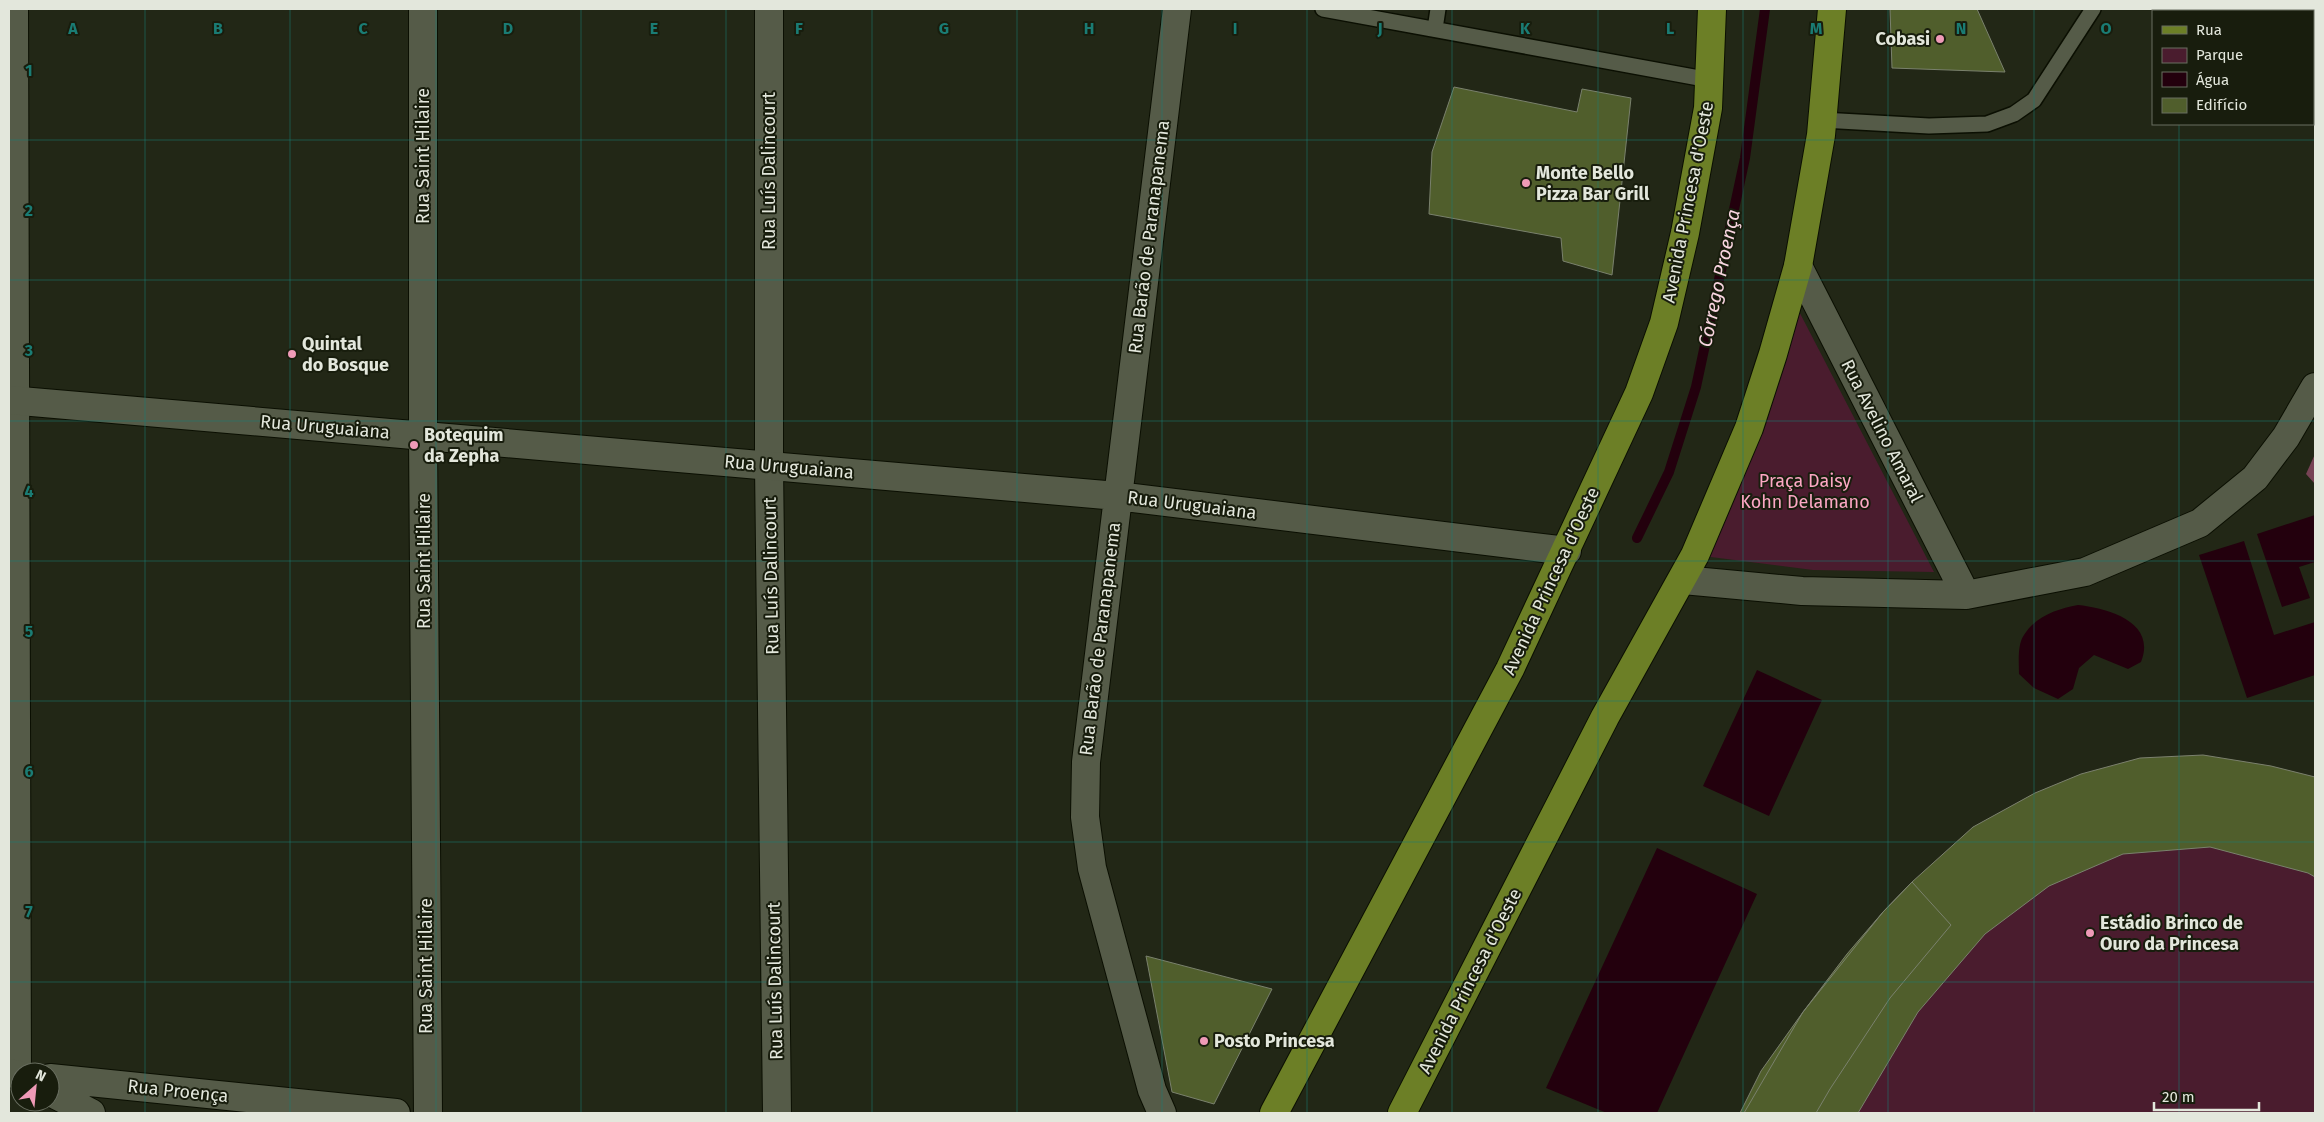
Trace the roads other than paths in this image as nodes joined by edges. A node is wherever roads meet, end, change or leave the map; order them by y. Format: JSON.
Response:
{"nodes":[{"id":1,"x":14,"y":9,"type":"edge"},
{"id":2,"x":424,"y":9,"type":"edge"},
{"id":3,"x":769,"y":9,"type":"edge"},
{"id":4,"x":1177,"y":9,"type":"edge"},
{"id":5,"x":1323,"y":9,"type":"edge"},
{"id":6,"x":1438,"y":9,"type":"edge"},
{"id":7,"x":1712,"y":9,"type":"edge"},
{"id":8,"x":1832,"y":9,"type":"edge"},
{"id":9,"x":2092,"y":9,"type":"edge"},
{"id":10,"x":1435,"y":29,"type":"junction"},
{"id":11,"x":1710,"y":80,"type":"junction"},
{"id":12,"x":1822,"y":120,"type":"junction"},
{"id":13,"x":1798,"y":266,"type":"junction"},
{"id":14,"x":2315,"y":387,"type":"edge"},
{"id":15,"x":12,"y":400,"type":"edge"},
{"id":16,"x":423,"y":436,"type":"junction"},
{"id":17,"x":769,"y":466,"type":"junction"},
{"id":18,"x":1117,"y":496,"type":"junction"},
{"id":19,"x":1567,"y":551,"type":"junction"},
{"id":20,"x":1682,"y":580,"type":"junction"},
{"id":21,"x":1966,"y":595,"type":"junction"},
{"id":22,"x":16,"y":1062,"type":"edge"},
{"id":23,"x":60,"y":1079,"type":"edge"},
{"id":24,"x":60,"y":1097,"type":"edge"},
{"id":25,"x":91,"y":1113,"type":"edge"},
{"id":26,"x":396,"y":1113,"type":"edge"},
{"id":27,"x":428,"y":1113,"type":"edge"},
{"id":28,"x":777,"y":1113,"type":"edge"},
{"id":29,"x":1162,"y":1113,"type":"edge"},
{"id":30,"x":1274,"y":1113,"type":"edge"},
{"id":31,"x":1402,"y":1113,"type":"edge"}],
"edges":[{"from":1,"to":15,"type":"street"},
{"from":2,"to":16,"type":"street","name":"Rua Saint Hilaire"},
{"from":3,"to":17,"type":"street","name":"Rua Luís Dalincourt"},
{"from":4,"to":18,"type":"street","name":"Rua Barão de Paranapanema"},
{"from":5,"to":10,"type":"lane"},
{"from":6,"to":10,"type":"lane"},
{"from":7,"to":11,"type":"main road","name":"Avenida Princesa d'Oeste"},
{"from":8,"to":12,"type":"main road","name":"Avenida Princesa d'Oeste"},
{"from":9,"to":12,"type":"lane"},
{"from":10,"to":11,"type":"lane"},
{"from":11,"to":19,"type":"main road","name":"Avenida Princesa d'Oeste"},
{"from":12,"to":13,"type":"main road","name":"Avenida Princesa d'Oeste"},
{"from":13,"to":20,"type":"main road","name":"Avenida Princesa d'Oeste"},
{"from":13,"to":21,"type":"street","name":"Rua Avelino Amaral"},
{"from":14,"to":21,"type":"street"},
{"from":15,"to":16,"type":"street","name":"Rua Uruguaiana"},
{"from":15,"to":22,"type":"street"},
{"from":16,"to":17,"type":"street","name":"Rua Uruguaiana"},
{"from":16,"to":27,"type":"street","name":"Rua Saint Hilaire"},
{"from":17,"to":18,"type":"street","name":"Rua Uruguaiana"},
{"from":17,"to":28,"type":"street","name":"Rua Luís Dalincourt"},
{"from":18,"to":19,"type":"street","name":"Rua Uruguaiana"},
{"from":18,"to":29,"type":"street","name":"Rua Barão de Paranapanema"},
{"from":19,"to":30,"type":"main road","name":"Avenida Princesa d'Oeste"},
{"from":20,"to":21,"type":"street"},
{"from":20,"to":31,"type":"main road","name":"Avenida Princesa d'Oeste"},
{"from":23,"to":26,"type":"street","name":"Rua Proença"},
{"from":24,"to":25,"type":"street"}]}
